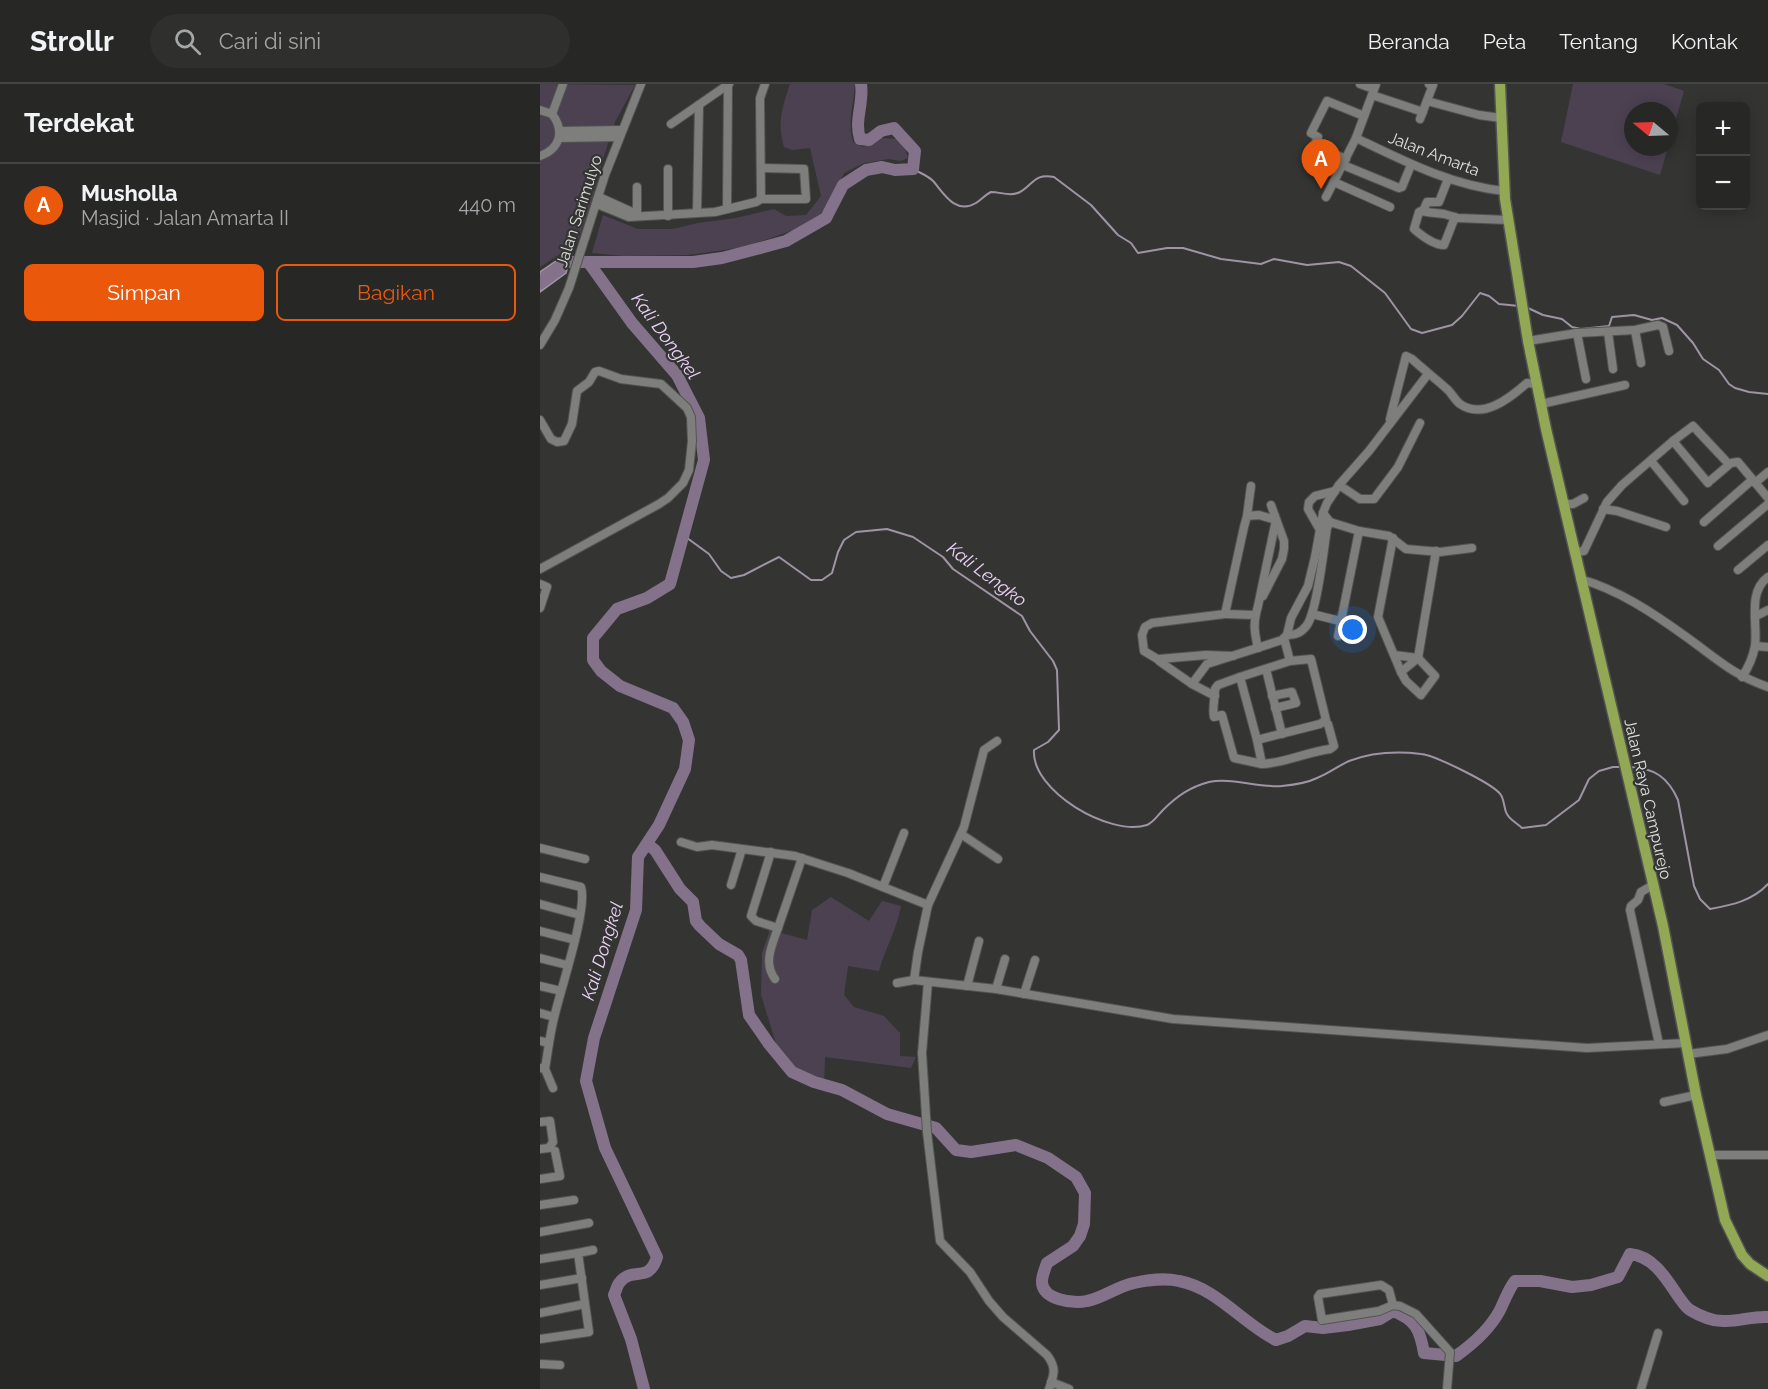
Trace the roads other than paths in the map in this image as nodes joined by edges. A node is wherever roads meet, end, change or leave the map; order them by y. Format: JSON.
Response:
{"nodes":[{"id":1,"x":563,"y":84,"type":"edge"},
{"id":2,"x":641,"y":84,"type":"edge"},
{"id":3,"x":729,"y":84,"type":"edge"},
{"id":4,"x":765,"y":84,"type":"edge"},
{"id":5,"x":1360,"y":84,"type":"edge"},
{"id":6,"x":1432,"y":84,"type":"edge"},
{"id":7,"x":1500,"y":84,"type":"edge"},
{"id":8,"x":1374,"y":89,"type":"edge"},
{"id":9,"x":1427,"y":101,"type":"junction"},
{"id":10,"x":699,"y":105,"type":"junction"},
{"id":11,"x":540,"y":110,"type":"edge"},
{"id":12,"x":552,"y":114,"type":"junction"},
{"id":13,"x":1364,"y":116,"type":"junction"},
{"id":14,"x":1501,"y":118,"type":"junction"},
{"id":15,"x":670,"y":124,"type":"dead end"},
{"id":16,"x":560,"y":134,"type":"junction"},
{"id":17,"x":621,"y":134,"type":"junction"},
{"id":18,"x":1356,"y":138,"type":"junction"},
{"id":19,"x":1314,"y":146,"type":"junction"},
{"id":20,"x":540,"y":156,"type":"edge"},
{"id":21,"x":1309,"y":157,"type":"dead end"},
{"id":22,"x":1344,"y":162,"type":"junction"},
{"id":23,"x":1411,"y":165,"type":"junction"},
{"id":24,"x":761,"y":168,"type":"junction"},
{"id":25,"x":668,"y":169,"type":"dead end"},
{"id":26,"x":1448,"y":179,"type":"junction"},
{"id":27,"x":1334,"y":182,"type":"junction"},
{"id":28,"x":637,"y":187,"type":"dead end"},
{"id":29,"x":1504,"y":191,"type":"junction"},
{"id":30,"x":1326,"y":197,"type":"dead end"},
{"id":31,"x":761,"y":199,"type":"junction"},
{"id":32,"x":598,"y":200,"type":"junction"},
{"id":33,"x":1390,"y":207,"type":"dead end"},
{"id":34,"x":728,"y":209,"type":"junction"},
{"id":35,"x":1422,"y":211,"type":"junction"},
{"id":36,"x":697,"y":213,"type":"junction"},
{"id":37,"x":633,"y":216,"type":"junction"},
{"id":38,"x":668,"y":216,"type":"junction"},
{"id":39,"x":1455,"y":217,"type":"junction"},
{"id":40,"x":1508,"y":220,"type":"junction"},
{"id":41,"x":1635,"y":330,"type":"junction"},
{"id":42,"x":1608,"y":332,"type":"junction"},
{"id":43,"x":1576,"y":333,"type":"junction"},
{"id":44,"x":1528,"y":341,"type":"junction"},
{"id":45,"x":540,"y":345,"type":"edge"},
{"id":46,"x":1669,"y":351,"type":"dead end"},
{"id":47,"x":1641,"y":363,"type":"dead end"},
{"id":48,"x":1613,"y":369,"type":"dead end"},
{"id":49,"x":1428,"y":374,"type":"junction"},
{"id":50,"x":1586,"y":379,"type":"dead end"},
{"id":51,"x":1536,"y":384,"type":"junction"},
{"id":52,"x":1625,"y":385,"type":"dead end"},
{"id":53,"x":1540,"y":404,"type":"junction"},
{"id":54,"x":540,"y":420,"type":"edge"},
{"id":55,"x":1389,"y":422,"type":"junction"},
{"id":56,"x":1420,"y":423,"type":"dead end"},
{"id":57,"x":1673,"y":441,"type":"junction"},
{"id":58,"x":1725,"y":460,"type":"dead end"},
{"id":59,"x":1651,"y":461,"type":"junction"},
{"id":60,"x":1768,"y":472,"type":"edge"},
{"id":61,"x":1754,"y":481,"type":"junction"},
{"id":62,"x":1251,"y":486,"type":"dead end"},
{"id":63,"x":1337,"y":488,"type":"junction"},
{"id":64,"x":1584,"y":498,"type":"dead end"},
{"id":65,"x":1768,"y":498,"type":"edge"},
{"id":66,"x":1684,"y":501,"type":"dead end"},
{"id":67,"x":1563,"y":504,"type":"junction"},
{"id":68,"x":1768,"y":504,"type":"edge"},
{"id":69,"x":1271,"y":505,"type":"dead end"},
{"id":70,"x":1603,"y":509,"type":"junction"},
{"id":71,"x":1323,"y":513,"type":"junction"},
{"id":72,"x":1247,"y":516,"type":"junction"},
{"id":73,"x":1276,"y":520,"type":"junction"},
{"id":74,"x":1330,"y":522,"type":"junction"},
{"id":75,"x":1704,"y":522,"type":"dead end"},
{"id":76,"x":1666,"y":527,"type":"dead end"},
{"id":77,"x":1320,"y":530,"type":"junction"},
{"id":78,"x":1359,"y":531,"type":"junction"},
{"id":79,"x":1393,"y":538,"type":"junction"},
{"id":80,"x":1768,"y":545,"type":"edge"},
{"id":81,"x":1718,"y":546,"type":"dead end"},
{"id":82,"x":1472,"y":548,"type":"dead end"},
{"id":83,"x":1436,"y":551,"type":"junction"},
{"id":84,"x":1574,"y":552,"type":"junction"},
{"id":85,"x":1319,"y":558,"type":"junction"},
{"id":86,"x":540,"y":569,"type":"edge"},
{"id":87,"x":1738,"y":570,"type":"dead end"},
{"id":88,"x":1768,"y":577,"type":"edge"},
{"id":89,"x":1580,"y":579,"type":"junction"},
{"id":90,"x":540,"y":584,"type":"edge"},
{"id":91,"x":1258,"y":604,"type":"junction"},
{"id":92,"x":540,"y":608,"type":"edge"},
{"id":93,"x":1768,"y":610,"type":"edge"},
{"id":94,"x":1225,"y":614,"type":"junction"},
{"id":95,"x":1312,"y":614,"type":"junction"},
{"id":96,"x":1255,"y":615,"type":"junction"},
{"id":97,"x":1756,"y":616,"type":"junction"},
{"id":98,"x":1340,"y":621,"type":"junction"},
{"id":99,"x":1286,"y":636,"type":"junction"},
{"id":100,"x":1338,"y":636,"type":"dead end"},
{"id":101,"x":1755,"y":646,"type":"junction"},
{"id":102,"x":1768,"y":647,"type":"edge"},
{"id":103,"x":1258,"y":648,"type":"junction"},
{"id":104,"x":1394,"y":655,"type":"junction"},
{"id":105,"x":1197,"y":656,"type":"junction"},
{"id":106,"x":1233,"y":656,"type":"junction"},
{"id":107,"x":1418,"y":658,"type":"junction"},
{"id":108,"x":1159,"y":660,"type":"junction"},
{"id":109,"x":1290,"y":661,"type":"junction"},
{"id":110,"x":1207,"y":664,"type":"junction"},
{"id":111,"x":1266,"y":669,"type":"junction"},
{"id":112,"x":1401,"y":672,"type":"junction"},
{"id":113,"x":1240,"y":677,"type":"junction"},
{"id":114,"x":1742,"y":677,"type":"junction"},
{"id":115,"x":1192,"y":684,"type":"junction"},
{"id":116,"x":1768,"y":687,"type":"edge"},
{"id":117,"x":1272,"y":696,"type":"junction"},
{"id":118,"x":1215,"y":698,"type":"junction"},
{"id":119,"x":1275,"y":708,"type":"junction"},
{"id":120,"x":1324,"y":722,"type":"junction"},
{"id":121,"x":1282,"y":735,"type":"junction"},
{"id":122,"x":1257,"y":740,"type":"junction"},
{"id":123,"x":997,"y":741,"type":"dead end"},
{"id":124,"x":1262,"y":765,"type":"junction"},
{"id":125,"x":904,"y":833,"type":"dead end"},
{"id":126,"x":961,"y":834,"type":"junction"},
{"id":127,"x":681,"y":842,"type":"dead end"},
{"id":128,"x":540,"y":848,"type":"edge"},
{"id":129,"x":742,"y":849,"type":"junction"},
{"id":130,"x":771,"y":852,"type":"junction"},
{"id":131,"x":802,"y":858,"type":"junction"},
{"id":132,"x":585,"y":859,"type":"dead end"},
{"id":133,"x":998,"y":859,"type":"dead end"},
{"id":134,"x":540,"y":877,"type":"edge"},
{"id":135,"x":731,"y":885,"type":"dead end"},
{"id":136,"x":1653,"y":885,"type":"junction"},
{"id":137,"x":883,"y":887,"type":"junction"},
{"id":138,"x":540,"y":904,"type":"edge"},
{"id":139,"x":928,"y":905,"type":"junction"},
{"id":140,"x":580,"y":915,"type":"junction"},
{"id":141,"x":778,"y":928,"type":"junction"},
{"id":142,"x":540,"y":931,"type":"edge"},
{"id":143,"x":576,"y":940,"type":"junction"},
{"id":144,"x":979,"y":941,"type":"dead end"},
{"id":145,"x":540,"y":958,"type":"edge"},
{"id":146,"x":1005,"y":959,"type":"dead end"},
{"id":147,"x":1035,"y":960,"type":"dead end"},
{"id":148,"x":567,"y":965,"type":"junction"},
{"id":149,"x":775,"y":980,"type":"dead end"},
{"id":150,"x":914,"y":980,"type":"junction"},
{"id":151,"x":928,"y":982,"type":"junction"},
{"id":152,"x":897,"y":983,"type":"dead end"},
{"id":153,"x":540,"y":986,"type":"edge"},
{"id":154,"x":967,"y":986,"type":"junction"},
{"id":155,"x":996,"y":989,"type":"junction"},
{"id":156,"x":561,"y":991,"type":"junction"},
{"id":157,"x":1024,"y":994,"type":"junction"},
{"id":158,"x":540,"y":1013,"type":"edge"},
{"id":159,"x":554,"y":1017,"type":"junction"},
{"id":160,"x":1768,"y":1035,"type":"edge"},
{"id":161,"x":545,"y":1042,"type":"edge"},
{"id":162,"x":1659,"y":1044,"type":"junction"},
{"id":163,"x":1687,"y":1048,"type":"junction"},
{"id":164,"x":542,"y":1068,"type":"edge"},
{"id":165,"x":553,"y":1088,"type":"dead end"},
{"id":166,"x":1696,"y":1095,"type":"junction"},
{"id":167,"x":1664,"y":1102,"type":"dead end"},
{"id":168,"x":540,"y":1122,"type":"edge"},
{"id":169,"x":540,"y":1149,"type":"edge"},
{"id":170,"x":555,"y":1151,"type":"dead end"},
{"id":171,"x":1710,"y":1155,"type":"junction"},
{"id":172,"x":1768,"y":1155,"type":"edge"},
{"id":173,"x":540,"y":1179,"type":"edge"},
{"id":174,"x":574,"y":1200,"type":"dead end"},
{"id":175,"x":540,"y":1205,"type":"edge"},
{"id":176,"x":589,"y":1224,"type":"dead end"},
{"id":177,"x":540,"y":1232,"type":"edge"},
{"id":178,"x":592,"y":1250,"type":"dead end"},
{"id":179,"x":578,"y":1253,"type":"junction"},
{"id":180,"x":540,"y":1259,"type":"edge"},
{"id":181,"x":1768,"y":1276,"type":"edge"},
{"id":182,"x":582,"y":1278,"type":"junction"},
{"id":183,"x":540,"y":1285,"type":"edge"},
{"id":184,"x":585,"y":1304,"type":"junction"},
{"id":185,"x":1393,"y":1305,"type":"junction"},
{"id":186,"x":540,"y":1312,"type":"edge"},
{"id":187,"x":1658,"y":1333,"type":"dead end"},
{"id":188,"x":540,"y":1339,"type":"edge"},
{"id":189,"x":540,"y":1364,"type":"edge"},
{"id":190,"x":560,"y":1365,"type":"dead end"},
{"id":191,"x":1050,"y":1386,"type":"edge"},
{"id":192,"x":1069,"y":1389,"type":"edge"},
{"id":193,"x":1447,"y":1389,"type":"edge"},
{"id":194,"x":1641,"y":1389,"type":"edge"}],
"edges":[{"from":1,"to":12,"type":"street"},
{"from":2,"to":17,"type":"street","name":"Jalan Sarimulyo"},
{"from":3,"to":10,"type":"street"},
{"from":3,"to":34,"type":"street"},
{"from":4,"to":24,"type":"street"},
{"from":5,"to":8,"type":"street"},
{"from":6,"to":9,"type":"street"},
{"from":7,"to":14,"type":"main road","name":"Jalan Raya Campurejo"},
{"from":8,"to":9,"type":"street"},
{"from":8,"to":13,"type":"street"},
{"from":9,"to":14,"type":"street"},
{"from":10,"to":15,"type":"street"},
{"from":10,"to":36,"type":"street"},
{"from":11,"to":12,"type":"street"},
{"from":12,"to":16,"type":"street"},
{"from":13,"to":18,"type":"street"},
{"from":13,"to":19,"type":"street"},
{"from":14,"to":29,"type":"main road","name":"Jalan Raya Campurejo"},
{"from":16,"to":17,"type":"street"},
{"from":16,"to":20,"type":"street"},
{"from":17,"to":32,"type":"street","name":"Jalan Sarimulyo"},
{"from":18,"to":22,"type":"street"},
{"from":18,"to":23,"type":"street","name":"Jalan Amarta"},
{"from":19,"to":21,"type":"street"},
{"from":19,"to":22,"type":"street"},
{"from":22,"to":23,"type":"street"},
{"from":22,"to":27,"type":"street"},
{"from":23,"to":26,"type":"street","name":"Jalan Amarta"},
{"from":24,"to":31,"type":"street"},
{"from":24,"to":31,"type":"street"},
{"from":25,"to":38,"type":"street"},
{"from":26,"to":29,"type":"street","name":"Jalan Amarta"},
{"from":26,"to":35,"type":"street"},
{"from":27,"to":30,"type":"street"},
{"from":27,"to":33,"type":"street"},
{"from":28,"to":37,"type":"street"},
{"from":29,"to":40,"type":"main road","name":"Jalan Raya Campurejo"},
{"from":31,"to":34,"type":"street"},
{"from":32,"to":37,"type":"street"},
{"from":32,"to":45,"type":"street","name":"Jalan Sarimulyo"},
{"from":34,"to":36,"type":"street"},
{"from":35,"to":39,"type":"street"},
{"from":35,"to":39,"type":"street"},
{"from":36,"to":38,"type":"street"},
{"from":37,"to":38,"type":"street"},
{"from":39,"to":40,"type":"street"},
{"from":40,"to":44,"type":"main road","name":"Jalan Raya Campurejo"},
{"from":41,"to":42,"type":"street"},
{"from":41,"to":46,"type":"street"},
{"from":41,"to":47,"type":"street"},
{"from":42,"to":43,"type":"street"},
{"from":42,"to":48,"type":"street"},
{"from":43,"to":44,"type":"street"},
{"from":43,"to":50,"type":"street"},
{"from":44,"to":51,"type":"main road","name":"Jalan Raya Campurejo"},
{"from":49,"to":51,"type":"street"},
{"from":49,"to":55,"type":"street"},
{"from":49,"to":55,"type":"street"},
{"from":51,"to":53,"type":"main road","name":"Jalan Raya Campurejo"},
{"from":52,"to":53,"type":"street"},
{"from":53,"to":67,"type":"main road","name":"Jalan Raya Campurejo"},
{"from":54,"to":86,"type":"street"},
{"from":55,"to":63,"type":"street"},
{"from":56,"to":63,"type":"street"},
{"from":57,"to":58,"type":"street"},
{"from":57,"to":59,"type":"street"},
{"from":57,"to":61,"type":"street"},
{"from":59,"to":66,"type":"street"},
{"from":59,"to":70,"type":"street"},
{"from":60,"to":61,"type":"street"},
{"from":61,"to":65,"type":"street"},
{"from":61,"to":75,"type":"street"},
{"from":62,"to":72,"type":"street"},
{"from":63,"to":71,"type":"street"},
{"from":63,"to":77,"type":"street"},
{"from":64,"to":67,"type":"street"},
{"from":67,"to":84,"type":"main road","name":"Jalan Raya Campurejo"},
{"from":68,"to":81,"type":"street"},
{"from":69,"to":73,"type":"street"},
{"from":70,"to":76,"type":"street"},
{"from":70,"to":84,"type":"street"},
{"from":71,"to":74,"type":"street"},
{"from":71,"to":77,"type":"street"},
{"from":72,"to":73,"type":"street"},
{"from":72,"to":94,"type":"street"},
{"from":73,"to":91,"type":"street"},
{"from":73,"to":91,"type":"street"},
{"from":74,"to":78,"type":"street"},
{"from":74,"to":85,"type":"street"},
{"from":77,"to":85,"type":"street"},
{"from":78,"to":79,"type":"street"},
{"from":78,"to":98,"type":"street"},
{"from":79,"to":83,"type":"street"},
{"from":79,"to":104,"type":"street"},
{"from":80,"to":87,"type":"street"},
{"from":82,"to":83,"type":"street"},
{"from":83,"to":107,"type":"street"},
{"from":84,"to":89,"type":"main road","name":"Jalan Raya Campurejo"},
{"from":85,"to":95,"type":"street"},
{"from":85,"to":99,"type":"street"},
{"from":88,"to":97,"type":"street"},
{"from":89,"to":114,"type":"street"},
{"from":89,"to":136,"type":"main road","name":"Jalan Raya Campurejo"},
{"from":90,"to":92,"type":"street"},
{"from":91,"to":96,"type":"street"},
{"from":93,"to":97,"type":"street"},
{"from":94,"to":96,"type":"street"},
{"from":94,"to":108,"type":"street"},
{"from":95,"to":98,"type":"street"},
{"from":95,"to":99,"type":"street"},
{"from":96,"to":103,"type":"street"},
{"from":97,"to":101,"type":"street"},
{"from":98,"to":100,"type":"street"},
{"from":99,"to":103,"type":"street"},
{"from":99,"to":109,"type":"street"},
{"from":101,"to":102,"type":"street"},
{"from":101,"to":114,"type":"street"},
{"from":103,"to":106,"type":"street"},
{"from":104,"to":107,"type":"street"},
{"from":104,"to":112,"type":"street"},
{"from":105,"to":106,"type":"street"},
{"from":105,"to":108,"type":"street"},
{"from":105,"to":110,"type":"street"},
{"from":106,"to":110,"type":"street"},
{"from":107,"to":112,"type":"street"},
{"from":107,"to":112,"type":"street"},
{"from":108,"to":115,"type":"street"},
{"from":109,"to":111,"type":"street"},
{"from":109,"to":120,"type":"street"},
{"from":110,"to":115,"type":"street"},
{"from":111,"to":113,"type":"street"},
{"from":111,"to":117,"type":"street"},
{"from":113,"to":118,"type":"street"},
{"from":113,"to":122,"type":"street"},
{"from":114,"to":116,"type":"street"},
{"from":115,"to":118,"type":"street"},
{"from":117,"to":119,"type":"street"},
{"from":117,"to":119,"type":"street"},
{"from":118,"to":124,"type":"street"},
{"from":119,"to":121,"type":"street"},
{"from":120,"to":121,"type":"street"},
{"from":120,"to":124,"type":"street"},
{"from":121,"to":122,"type":"street"},
{"from":122,"to":124,"type":"street"},
{"from":123,"to":126,"type":"street"},
{"from":125,"to":137,"type":"street"},
{"from":126,"to":133,"type":"street"},
{"from":126,"to":139,"type":"street"},
{"from":127,"to":129,"type":"street"},
{"from":128,"to":132,"type":"street"},
{"from":129,"to":130,"type":"street"},
{"from":129,"to":135,"type":"street"},
{"from":130,"to":131,"type":"street"},
{"from":130,"to":141,"type":"street"},
{"from":131,"to":137,"type":"street"},
{"from":131,"to":141,"type":"street"},
{"from":134,"to":140,"type":"street"},
{"from":136,"to":162,"type":"street"},
{"from":136,"to":163,"type":"main road","name":"Jalan Raya Campurejo"},
{"from":137,"to":139,"type":"street"},
{"from":138,"to":140,"type":"street"},
{"from":139,"to":150,"type":"street"},
{"from":140,"to":143,"type":"street"},
{"from":141,"to":149,"type":"street"},
{"from":142,"to":143,"type":"street"},
{"from":143,"to":148,"type":"street"},
{"from":144,"to":154,"type":"street"},
{"from":145,"to":148,"type":"street"},
{"from":146,"to":155,"type":"street"},
{"from":147,"to":157,"type":"street"},
{"from":148,"to":156,"type":"street"},
{"from":150,"to":151,"type":"street"},
{"from":150,"to":152,"type":"street"},
{"from":151,"to":154,"type":"street"},
{"from":151,"to":191,"type":"street"},
{"from":153,"to":156,"type":"street"},
{"from":154,"to":155,"type":"street"},
{"from":155,"to":157,"type":"street"},
{"from":156,"to":159,"type":"street"},
{"from":157,"to":162,"type":"street"},
{"from":158,"to":159,"type":"street"},
{"from":159,"to":161,"type":"street"},
{"from":160,"to":163,"type":"street"},
{"from":161,"to":164,"type":"street"},
{"from":162,"to":163,"type":"street"},
{"from":163,"to":166,"type":"main road","name":"Jalan Raya Campurejo"},
{"from":164,"to":165,"type":"street"},
{"from":166,"to":167,"type":"street"},
{"from":166,"to":171,"type":"main road","name":"Jalan Raya Campurejo"},
{"from":168,"to":169,"type":"street"},
{"from":170,"to":173,"type":"street"},
{"from":171,"to":172,"type":"street"},
{"from":171,"to":181,"type":"main road","name":"Jalan Raya Campurejo"},
{"from":174,"to":175,"type":"street"},
{"from":176,"to":177,"type":"street"},
{"from":178,"to":179,"type":"street"},
{"from":179,"to":180,"type":"street"},
{"from":179,"to":182,"type":"street"},
{"from":182,"to":183,"type":"street"},
{"from":182,"to":184,"type":"street"},
{"from":184,"to":186,"type":"street"},
{"from":184,"to":188,"type":"street"},
{"from":185,"to":185,"type":"street"},
{"from":185,"to":193,"type":"street"},
{"from":187,"to":194,"type":"street"},
{"from":189,"to":190,"type":"street"},
{"from":191,"to":192,"type":"street"}]}
